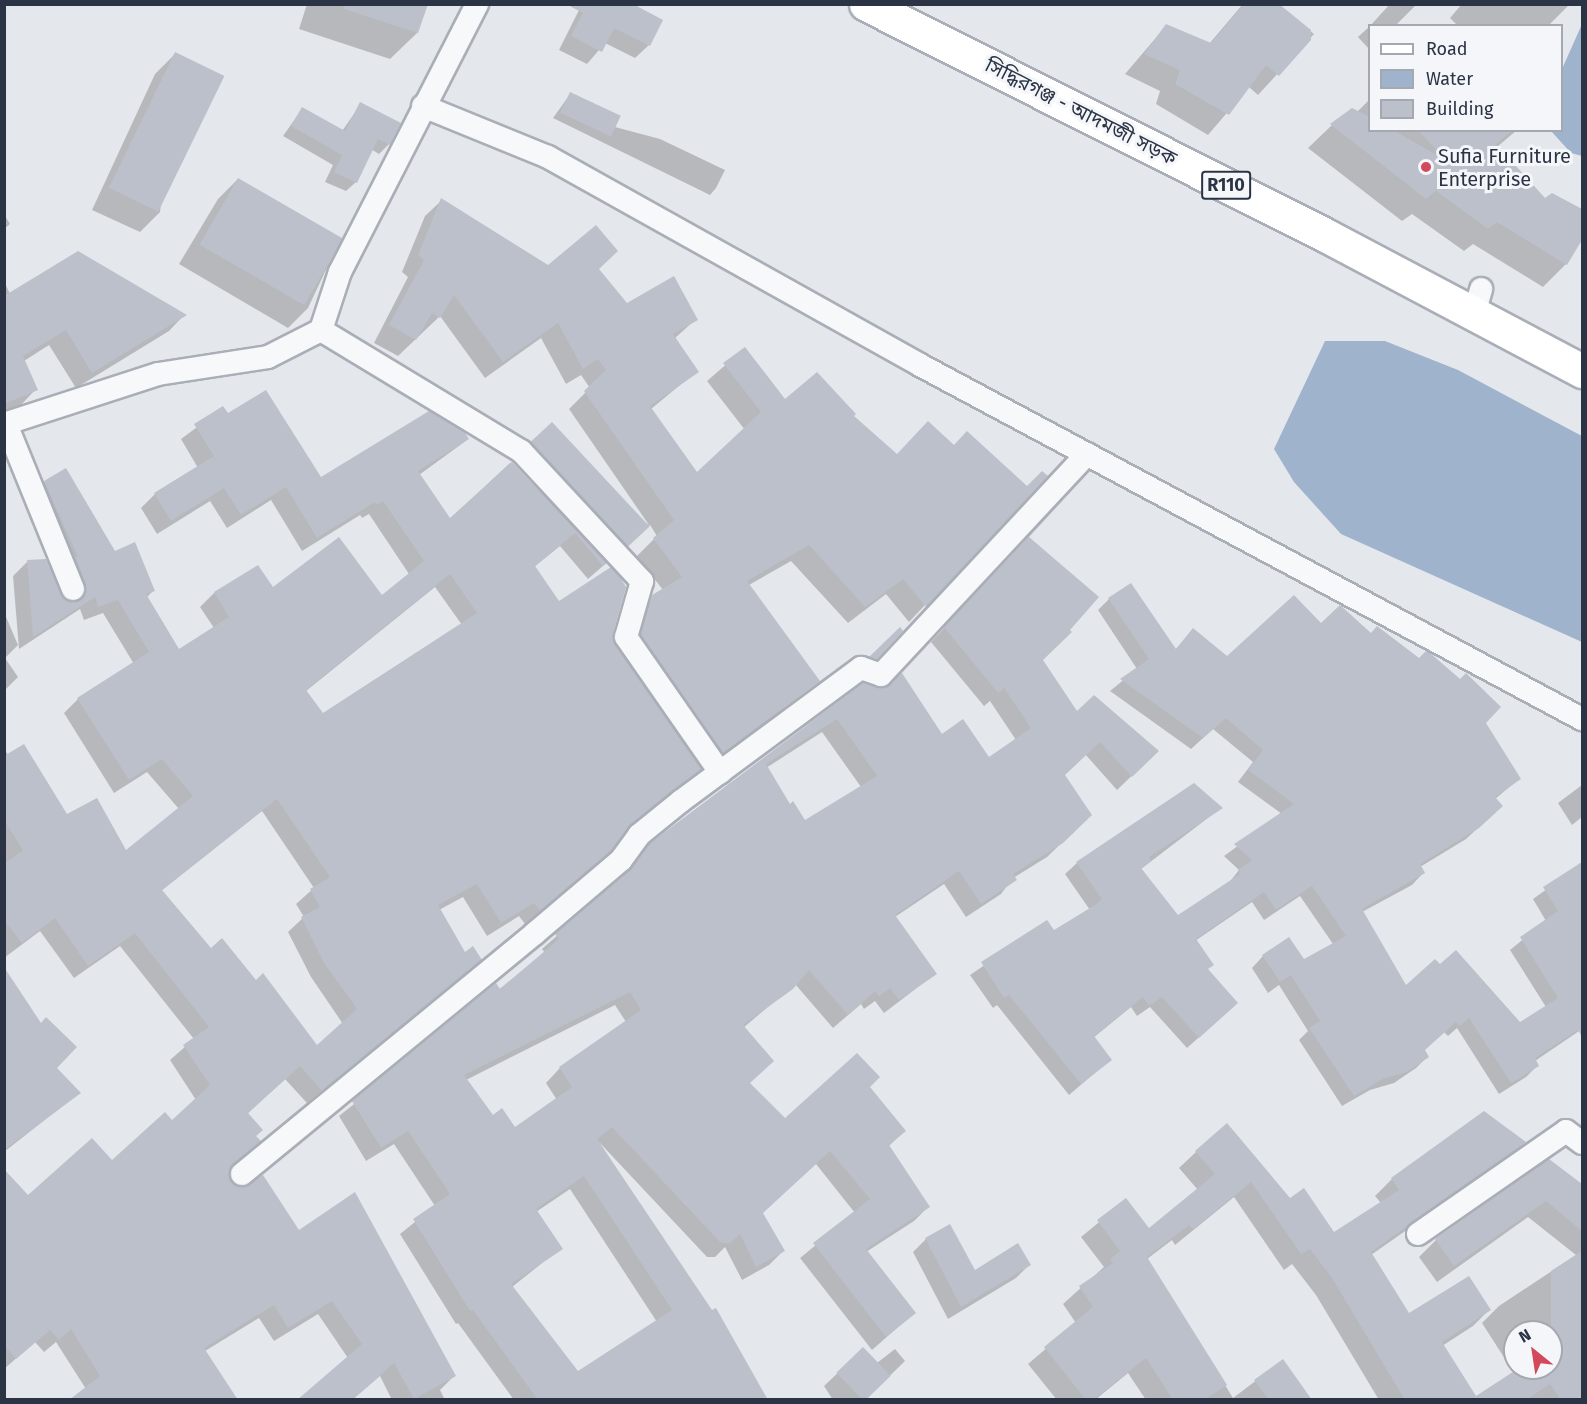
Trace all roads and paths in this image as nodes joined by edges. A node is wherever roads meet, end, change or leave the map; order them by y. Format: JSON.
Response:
{"nodes":[{"id":1,"x":477,"y":4,"type":"edge"},
{"id":2,"x":866,"y":4,"type":"edge"},
{"id":3,"x":423,"y":106,"type":"junction"},
{"id":4,"x":321,"y":330,"type":"junction"},
{"id":5,"x":1582,"y":371,"type":"edge"},
{"id":6,"x":5,"y":424,"type":"edge"},
{"id":7,"x":1087,"y":454,"type":"junction"},
{"id":8,"x":73,"y":589,"type":"dead end"},
{"id":9,"x":1582,"y":719,"type":"edge"},
{"id":10,"x":720,"y":772,"type":"junction"},
{"id":11,"x":1582,"y":1143,"type":"edge"},
{"id":12,"x":242,"y":1174,"type":"dead end"},
{"id":13,"x":1418,"y":1233,"type":"dead end"}],
"edges":[{"from":1,"to":3,"type":"street"},
{"from":2,"to":5,"type":"main road","name":"সিদ্ধিরগঞ্জ - আদমজী সড়ক","number":"R110"},
{"from":3,"to":4,"type":"street"},
{"from":3,"to":7,"type":"street"},
{"from":4,"to":6,"type":"street"},
{"from":4,"to":10,"type":"street"},
{"from":6,"to":8,"type":"street"},
{"from":7,"to":9,"type":"street"},
{"from":7,"to":10,"type":"street"},
{"from":10,"to":12,"type":"street"},
{"from":11,"to":13,"type":"street"}]}
